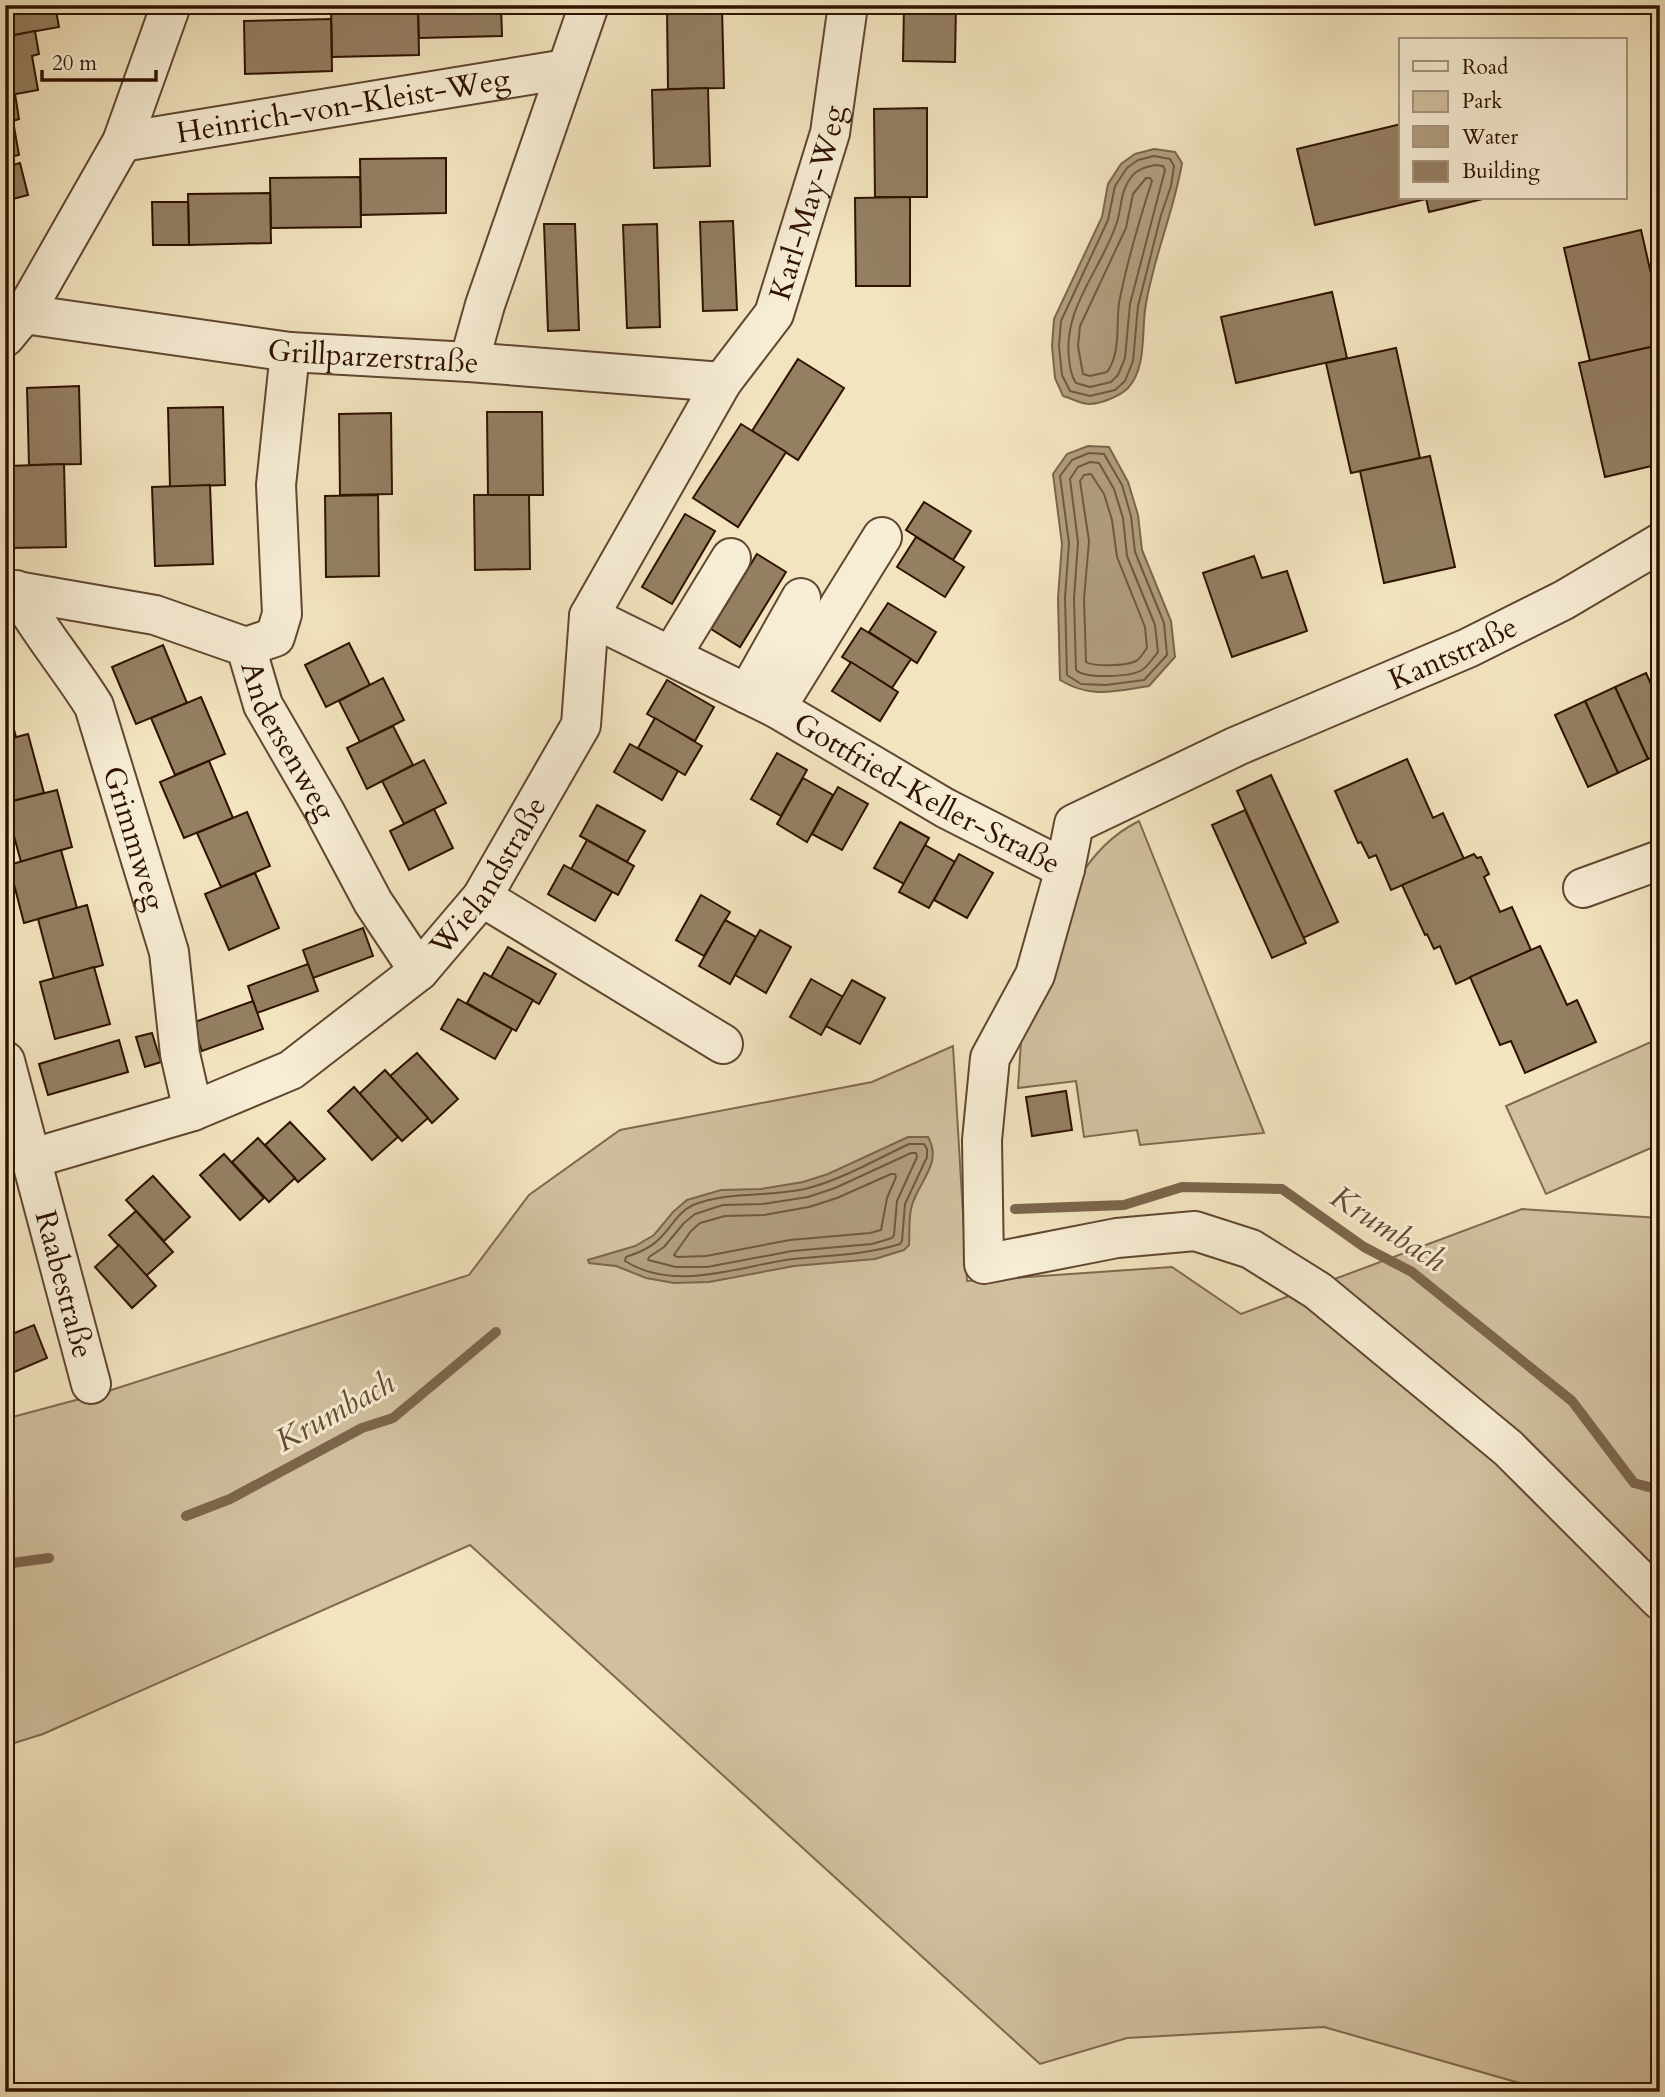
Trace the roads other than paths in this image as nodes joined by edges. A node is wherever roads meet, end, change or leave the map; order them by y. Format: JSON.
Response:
{"nodes":[{"id":1,"x":171,"y":5,"type":"edge"},
{"id":2,"x":589,"y":5,"type":"edge"},
{"id":3,"x":848,"y":5,"type":"edge"},
{"id":4,"x":566,"y":69,"type":"junction"},
{"id":5,"x":122,"y":142,"type":"junction"},
{"id":6,"x":15,"y":326,"type":"edge"},
{"id":7,"x":290,"y":352,"type":"junction"},
{"id":8,"x":469,"y":362,"type":"junction"},
{"id":9,"x":722,"y":382,"type":"junction"},
{"id":10,"x":882,"y":537,"type":"dead end"},
{"id":11,"x":1660,"y":543,"type":"edge"},
{"id":12,"x":731,"y":558,"type":"dead end"},
{"id":13,"x":11,"y":590,"type":"edge"},
{"id":14,"x":802,"y":598,"type":"dead end"},
{"id":15,"x":589,"y":616,"type":"junction"},
{"id":16,"x":246,"y":647,"type":"junction"},
{"id":17,"x":671,"y":656,"type":"junction"},
{"id":18,"x":761,"y":701,"type":"junction"},
{"id":19,"x":1237,"y":746,"type":"joint"},
{"id":20,"x":1660,"y":860,"type":"edge"},
{"id":21,"x":1065,"y":869,"type":"junction"},
{"id":22,"x":1583,"y":888,"type":"dead end"},
{"id":23,"x":482,"y":897,"type":"junction"},
{"id":24,"x":419,"y":971,"type":"junction"},
{"id":25,"x":723,"y":1044,"type":"dead end"},
{"id":26,"x":5,"y":1061,"type":"edge"},
{"id":27,"x":193,"y":1111,"type":"junction"},
{"id":28,"x":30,"y":1159,"type":"junction"},
{"id":29,"x":91,"y":1384,"type":"dead end"},
{"id":30,"x":1660,"y":1600,"type":"edge"}],
"edges":[{"from":1,"to":5,"type":"street"},
{"from":2,"to":4,"type":"street"},
{"from":3,"to":9,"type":"street","name":"Karl-May-Weg"},
{"from":4,"to":5,"type":"street","name":"Heinrich-von-Kleist-Weg"},
{"from":4,"to":8,"type":"street"},
{"from":5,"to":6,"type":"street"},
{"from":6,"to":7,"type":"street","name":"Grillparzerstraße"},
{"from":7,"to":8,"type":"street","name":"Grillparzerstraße"},
{"from":7,"to":16,"type":"street"},
{"from":8,"to":9,"type":"street","name":"Grillparzerstraße"},
{"from":9,"to":15,"type":"street","name":"Wielandstraße"},
{"from":10,"to":18,"type":"street","name":"Gottfried-Keller-Straße"},
{"from":11,"to":19,"type":"street","name":"Kantstraße"},
{"from":12,"to":17,"type":"street"},
{"from":13,"to":16,"type":"street","name":"Andersenweg"},
{"from":13,"to":27,"type":"street","name":"Grimmweg"},
{"from":14,"to":18,"type":"street"},
{"from":15,"to":17,"type":"street","name":"Gottfried-Keller-Straße"},
{"from":15,"to":23,"type":"street","name":"Wielandstraße"},
{"from":16,"to":24,"type":"street","name":"Andersenweg"},
{"from":17,"to":18,"type":"street","name":"Gottfried-Keller-Straße"},
{"from":18,"to":21,"type":"street","name":"Gottfried-Keller-Straße"},
{"from":19,"to":21,"type":"street","name":"Gottfried-Keller-Straße"},
{"from":20,"to":22,"type":"street"},
{"from":21,"to":30,"type":"street"},
{"from":23,"to":24,"type":"street","name":"Wielandstraße"},
{"from":23,"to":25,"type":"street"},
{"from":24,"to":27,"type":"street","name":"Wielandstraße"},
{"from":26,"to":28,"type":"street","name":"Raabestraße"},
{"from":27,"to":28,"type":"street","name":"Wielandstraße"},
{"from":28,"to":29,"type":"street","name":"Raabestraße"}]}
